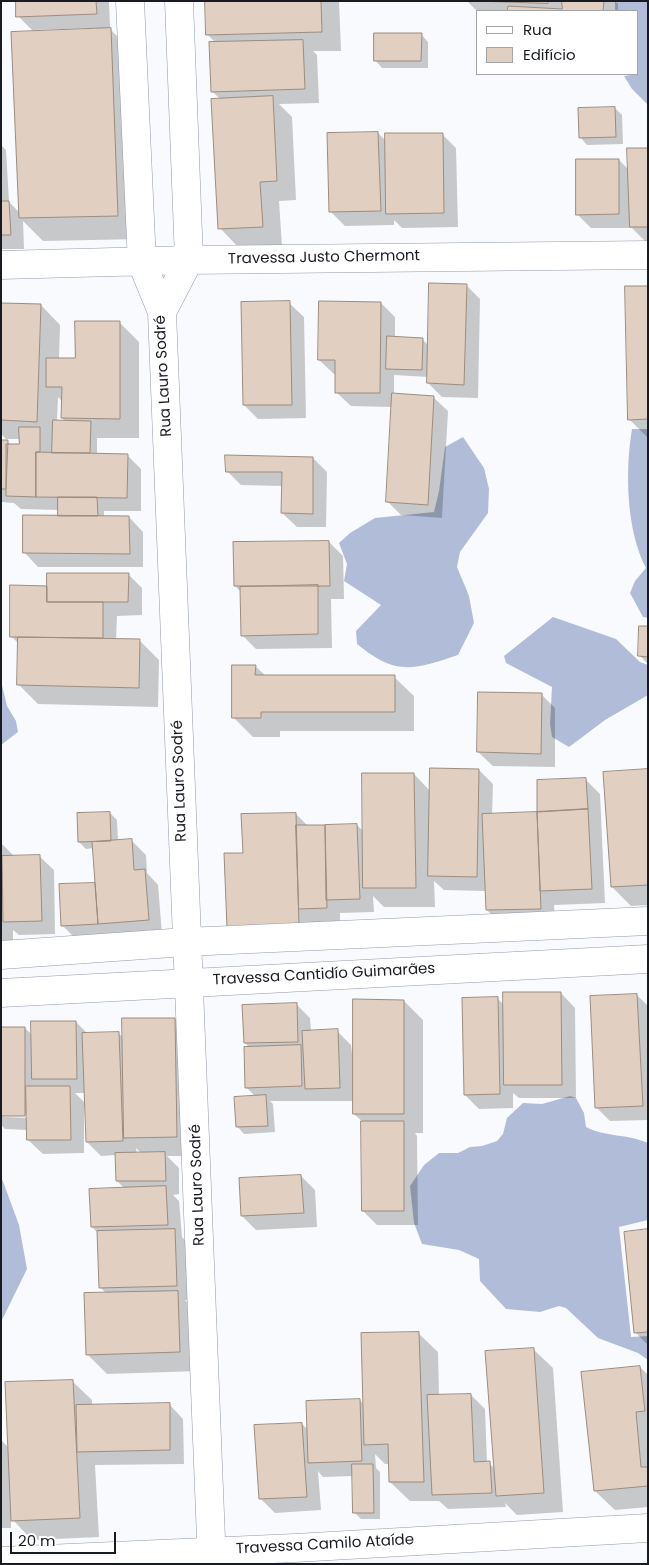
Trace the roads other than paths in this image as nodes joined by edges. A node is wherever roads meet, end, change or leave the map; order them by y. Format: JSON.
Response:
{"nodes":[{"id":1,"x":130,"y":1,"type":"edge"},
{"id":2,"x":179,"y":1,"type":"edge"},
{"id":3,"x":648,"y":255,"type":"edge"},
{"id":4,"x":189,"y":260,"type":"junction"},
{"id":5,"x":142,"y":263,"type":"junction"},
{"id":6,"x":1,"y":265,"type":"edge"},
{"id":7,"x":162,"y":312,"type":"junction"},
{"id":8,"x":648,"y":921,"type":"edge"},
{"id":9,"x":186,"y":942,"type":"junction"},
{"id":10,"x":1,"y":954,"type":"edge"},
{"id":11,"x":648,"y":959,"type":"edge"},
{"id":12,"x":190,"y":982,"type":"junction"},
{"id":13,"x":1,"y":993,"type":"edge"},
{"id":14,"x":648,"y":1528,"type":"edge"},
{"id":15,"x":212,"y":1557,"type":"edge"},
{"id":16,"x":1,"y":1561,"type":"edge"}],
"edges":[{"from":1,"to":5,"type":"street","name":"Rua Lauro Sodré"},
{"from":2,"to":4,"type":"street"},
{"from":3,"to":4,"type":"street","name":"Travessa Justo Chermont"},
{"from":4,"to":5,"type":"street","name":"Travessa Justo Chermont"},
{"from":4,"to":7,"type":"street"},
{"from":5,"to":6,"type":"street","name":"Travessa Justo Chermont"},
{"from":5,"to":7,"type":"street","name":"Rua Lauro Sodré"},
{"from":7,"to":9,"type":"street","name":"Rua Lauro Sodré"},
{"from":8,"to":9,"type":"street"},
{"from":9,"to":10,"type":"street"},
{"from":9,"to":12,"type":"street","name":"Rua Lauro Sodré"},
{"from":11,"to":12,"type":"street","name":"Travessa Cantidío Guimarães"},
{"from":12,"to":13,"type":"street","name":"Travessa Cantidío Guimarães"},
{"from":12,"to":15,"type":"street","name":"Rua Lauro Sodré"},
{"from":14,"to":15,"type":"street","name":"Travessa Camilo Ataíde"},
{"from":15,"to":16,"type":"street","name":"Travessa Camilo Ataíde"}]}
